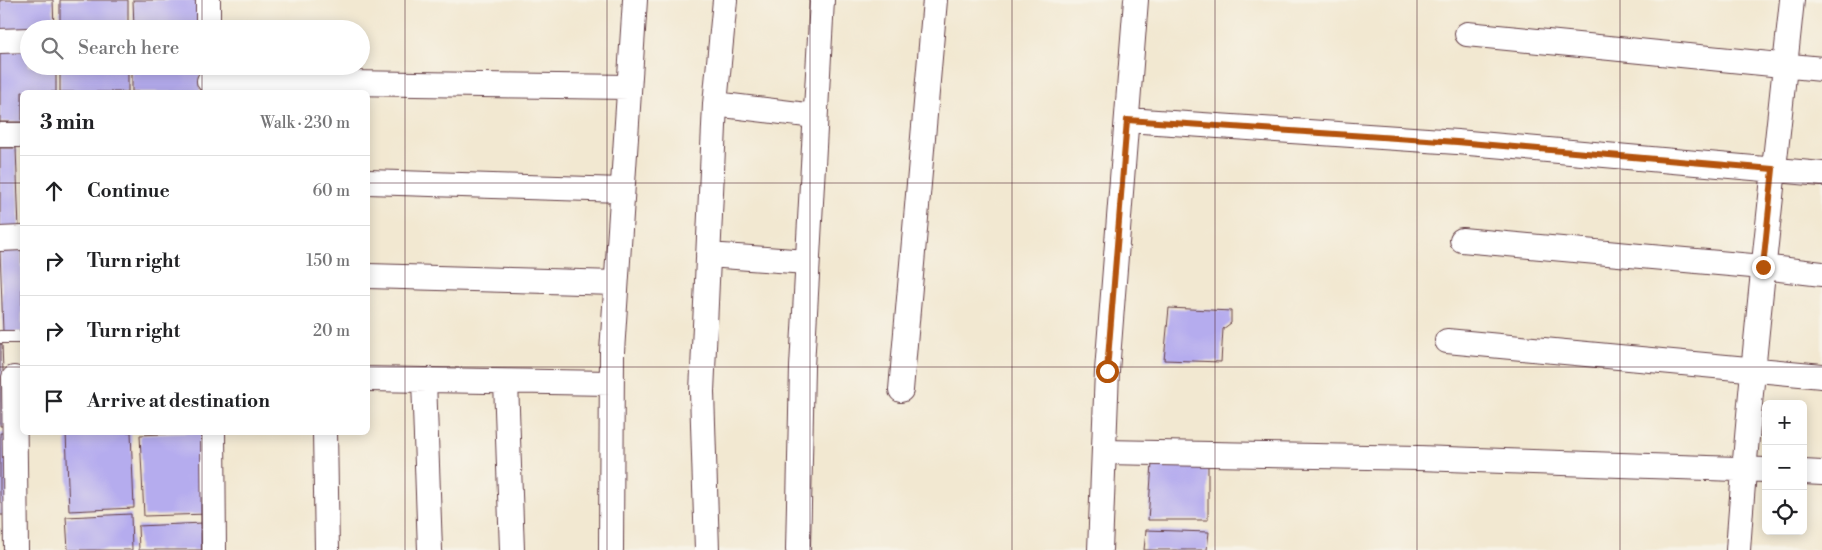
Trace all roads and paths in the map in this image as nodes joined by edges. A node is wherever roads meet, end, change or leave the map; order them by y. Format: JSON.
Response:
{"nodes":[{"id":1,"x":208,"y":0,"type":"edge"},
{"id":2,"x":635,"y":0,"type":"edge"},
{"id":3,"x":725,"y":0,"type":"edge"},
{"id":4,"x":822,"y":0,"type":"edge"},
{"id":5,"x":935,"y":0,"type":"edge"},
{"id":6,"x":1136,"y":0,"type":"edge"},
{"id":7,"x":1792,"y":0,"type":"edge"},
{"id":8,"x":208,"y":20,"type":"edge"},
{"id":9,"x":1467,"y":34,"type":"dead end"},
{"id":10,"x":20,"y":40,"type":"edge"},
{"id":11,"x":0,"y":41,"type":"edge"},
{"id":12,"x":1785,"y":65,"type":"junction"},
{"id":13,"x":1822,"y":69,"type":"edge"},
{"id":14,"x":209,"y":80,"type":"edge"},
{"id":15,"x":629,"y":86,"type":"junction"},
{"id":16,"x":715,"y":104,"type":"junction"},
{"id":17,"x":815,"y":116,"type":"junction"},
{"id":18,"x":1127,"y":120,"type":"junction"},
{"id":19,"x":0,"y":135,"type":"edge"},
{"id":20,"x":20,"y":135,"type":"edge"},
{"id":21,"x":1773,"y":169,"type":"junction"},
{"id":22,"x":1822,"y":174,"type":"edge"},
{"id":23,"x":370,"y":182,"type":"edge"},
{"id":24,"x":622,"y":190,"type":"junction"},
{"id":25,"x":0,"y":238,"type":"edge"},
{"id":26,"x":20,"y":238,"type":"edge"},
{"id":27,"x":1462,"y":240,"type":"dead end"},
{"id":28,"x":708,"y":255,"type":"junction"},
{"id":29,"x":807,"y":262,"type":"junction"},
{"id":30,"x":1763,"y":267,"type":"junction"},
{"id":31,"x":1822,"y":274,"type":"edge"},
{"id":32,"x":370,"y":276,"type":"edge"},
{"id":33,"x":616,"y":283,"type":"junction"},
{"id":34,"x":20,"y":336,"type":"edge"},
{"id":35,"x":0,"y":337,"type":"edge"},
{"id":36,"x":1447,"y":341,"type":"dead end"},
{"id":37,"x":1754,"y":369,"type":"junction"},
{"id":38,"x":1822,"y":376,"type":"edge"},
{"id":39,"x":14,"y":378,"type":"dead end"},
{"id":40,"x":370,"y":379,"type":"edge"},
{"id":41,"x":424,"y":380,"type":"junction"},
{"id":42,"x":506,"y":382,"type":"junction"},
{"id":43,"x":611,"y":383,"type":"junction"},
{"id":44,"x":901,"y":390,"type":"dead end"},
{"id":45,"x":213,"y":435,"type":"edge"},
{"id":46,"x":325,"y":435,"type":"edge"},
{"id":47,"x":1104,"y":452,"type":"junction"},
{"id":48,"x":1755,"y":469,"type":"edge"},
{"id":49,"x":1807,"y":472,"type":"edge"},
{"id":50,"x":1822,"y":473,"type":"edge"},
{"id":51,"x":16,"y":550,"type":"edge"},
{"id":52,"x":214,"y":550,"type":"edge"},
{"id":53,"x":327,"y":550,"type":"edge"},
{"id":54,"x":430,"y":550,"type":"edge"},
{"id":55,"x":512,"y":550,"type":"edge"},
{"id":56,"x":611,"y":550,"type":"edge"},
{"id":57,"x":707,"y":550,"type":"edge"},
{"id":58,"x":798,"y":550,"type":"edge"},
{"id":59,"x":1100,"y":550,"type":"edge"},
{"id":60,"x":1738,"y":550,"type":"edge"}],
"edges":[{"from":1,"to":8,"type":"street"},
{"from":2,"to":15,"type":"street"},
{"from":3,"to":16,"type":"street"},
{"from":4,"to":17,"type":"street"},
{"from":5,"to":44,"type":"street"},
{"from":6,"to":18,"type":"street"},
{"from":7,"to":12,"type":"street"},
{"from":9,"to":12,"type":"street"},
{"from":10,"to":11,"type":"street"},
{"from":12,"to":13,"type":"street"},
{"from":12,"to":21,"type":"street"},
{"from":14,"to":15,"type":"street"},
{"from":15,"to":24,"type":"street"},
{"from":16,"to":17,"type":"street"},
{"from":16,"to":28,"type":"street"},
{"from":17,"to":29,"type":"street"},
{"from":18,"to":21,"type":"street"},
{"from":18,"to":47,"type":"street"},
{"from":19,"to":20,"type":"street"},
{"from":21,"to":22,"type":"street"},
{"from":21,"to":30,"type":"street"},
{"from":23,"to":24,"type":"street"},
{"from":24,"to":33,"type":"street"},
{"from":25,"to":26,"type":"street"},
{"from":27,"to":30,"type":"street"},
{"from":28,"to":29,"type":"street"},
{"from":28,"to":57,"type":"street"},
{"from":29,"to":58,"type":"street"},
{"from":30,"to":31,"type":"street"},
{"from":30,"to":37,"type":"street"},
{"from":32,"to":33,"type":"street"},
{"from":33,"to":43,"type":"street"},
{"from":34,"to":35,"type":"lane"},
{"from":36,"to":37,"type":"street"},
{"from":37,"to":38,"type":"street"},
{"from":37,"to":48,"type":"street"},
{"from":39,"to":51,"type":"street"},
{"from":40,"to":41,"type":"street"},
{"from":41,"to":42,"type":"street"},
{"from":41,"to":54,"type":"street"},
{"from":42,"to":43,"type":"street"},
{"from":42,"to":55,"type":"street"},
{"from":43,"to":56,"type":"street"},
{"from":45,"to":52,"type":"street"},
{"from":46,"to":53,"type":"street"},
{"from":47,"to":48,"type":"street"},
{"from":47,"to":59,"type":"street"},
{"from":48,"to":60,"type":"street"},
{"from":49,"to":50,"type":"street"}]}
